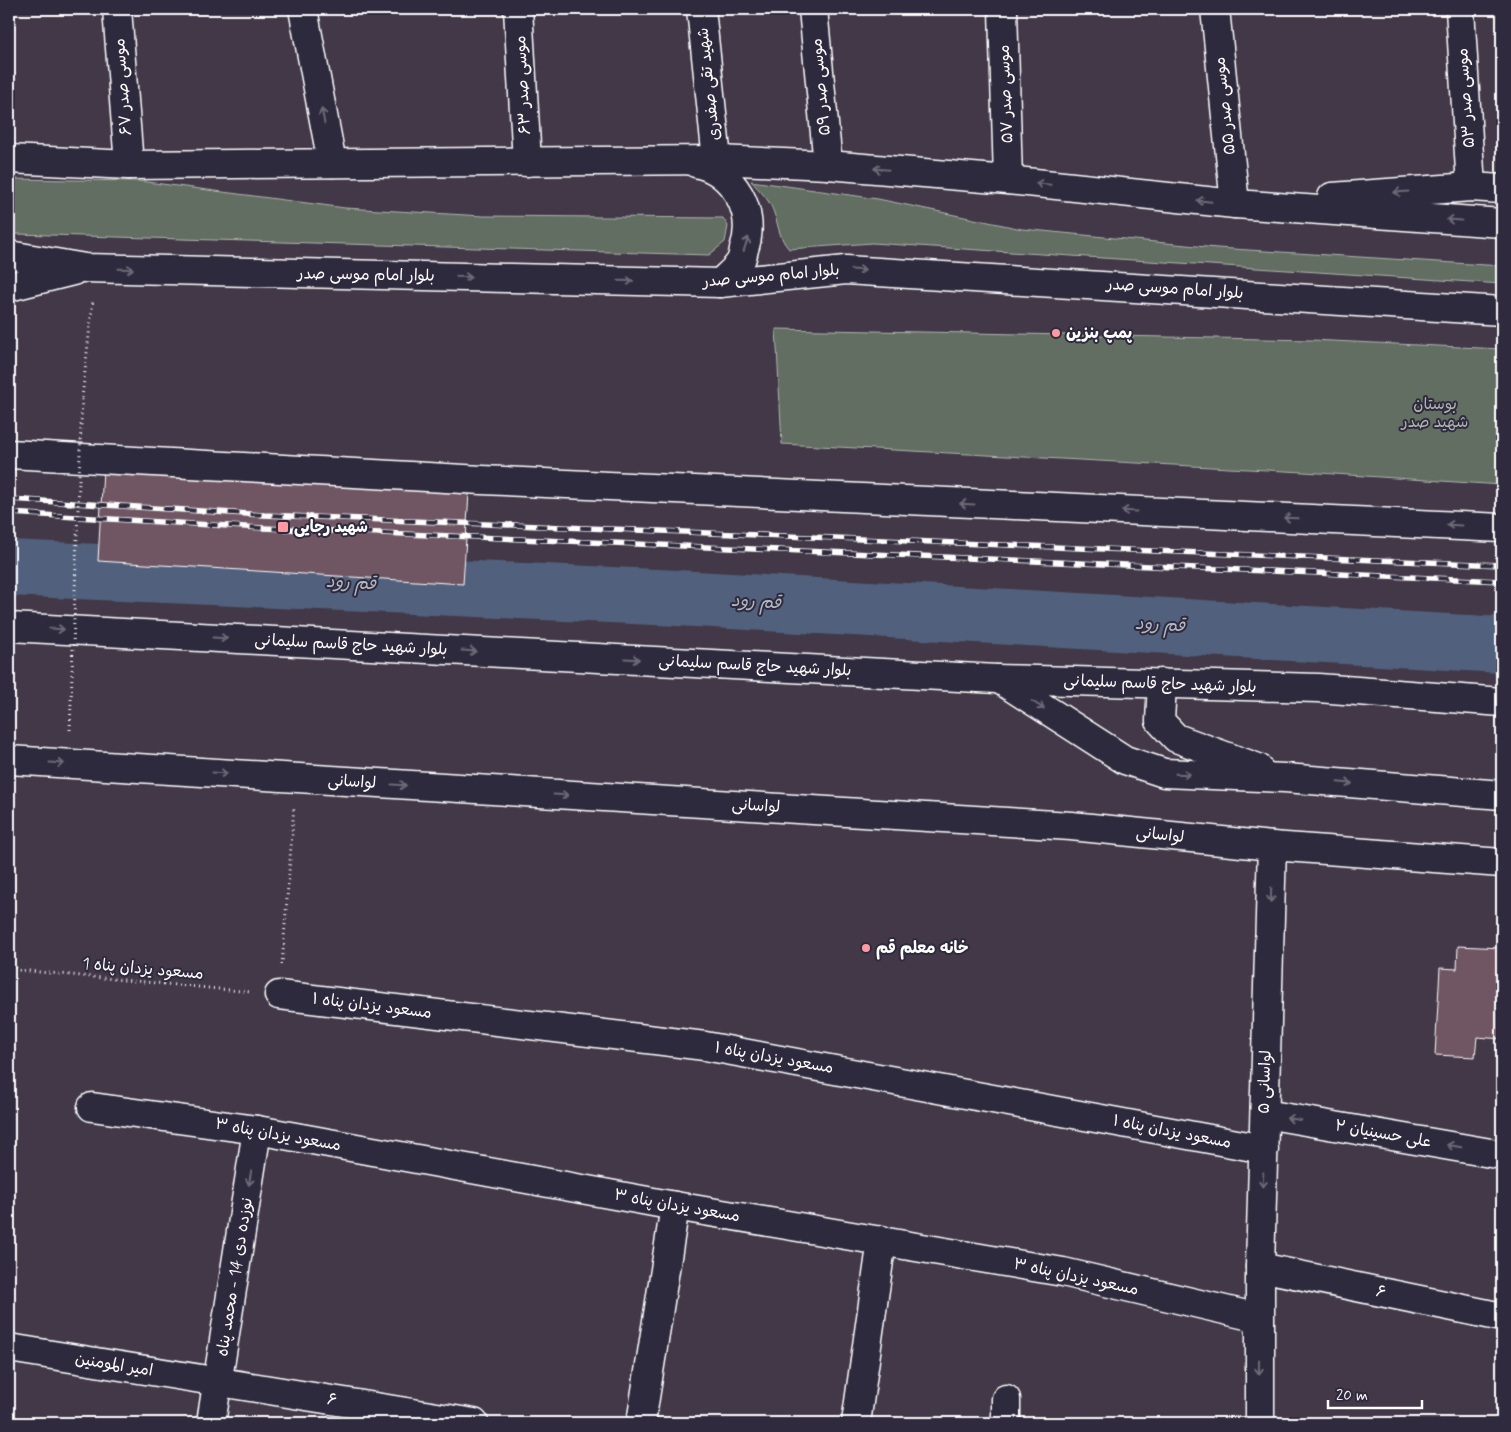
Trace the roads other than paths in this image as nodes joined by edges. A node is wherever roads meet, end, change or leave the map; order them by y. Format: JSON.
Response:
{"nodes":[{"id":1,"x":117,"y":9,"type":"edge"},
{"id":2,"x":303,"y":9,"type":"edge"},
{"id":3,"x":518,"y":9,"type":"edge"},
{"id":4,"x":700,"y":9,"type":"edge"},
{"id":5,"x":813,"y":9,"type":"edge"},
{"id":6,"x":1003,"y":9,"type":"edge"},
{"id":7,"x":1215,"y":9,"type":"edge"},
{"id":8,"x":1460,"y":9,"type":"edge"},
{"id":9,"x":9,"y":159,"type":"edge"},
{"id":10,"x":680,"y":160,"type":"junction"},
{"id":11,"x":717,"y":160,"type":"junction"},
{"id":12,"x":527,"y":162,"type":"junction"},
{"id":13,"x":332,"y":164,"type":"junction"},
{"id":14,"x":129,"y":165,"type":"junction"},
{"id":15,"x":828,"y":165,"type":"junction"},
{"id":16,"x":1008,"y":180,"type":"junction"},
{"id":17,"x":1472,"y":187,"type":"junction"},
{"id":18,"x":1502,"y":188,"type":"edge"},
{"id":19,"x":1235,"y":204,"type":"junction"},
{"id":20,"x":1502,"y":224,"type":"edge"},
{"id":21,"x":9,"y":255,"type":"edge"},
{"id":22,"x":91,"y":268,"type":"junction"},
{"id":23,"x":720,"y":283,"type":"junction"},
{"id":24,"x":9,"y":286,"type":"edge"},
{"id":25,"x":1502,"y":311,"type":"edge"},
{"id":26,"x":9,"y":454,"type":"edge"},
{"id":27,"x":1502,"y":528,"type":"edge"},
{"id":28,"x":9,"y":627,"type":"edge"},
{"id":29,"x":997,"y":679,"type":"junction"},
{"id":30,"x":1162,"y":683,"type":"junction"},
{"id":31,"x":1502,"y":702,"type":"edge"},
{"id":32,"x":9,"y":760,"type":"edge"},
{"id":33,"x":1285,"y":778,"type":"junction"},
{"id":34,"x":1502,"y":796,"type":"edge"},
{"id":35,"x":1272,"y":846,"type":"junction"},
{"id":36,"x":1502,"y":863,"type":"edge"},
{"id":37,"x":279,"y":995,"type":"road end"},
{"id":38,"x":92,"y":1107,"type":"dead end"},
{"id":39,"x":1264,"y":1114,"type":"junction"},
{"id":40,"x":257,"y":1130,"type":"junction"},
{"id":41,"x":1264,"y":1149,"type":"junction"},
{"id":42,"x":1502,"y":1154,"type":"edge"},
{"id":43,"x":675,"y":1206,"type":"junction"},
{"id":44,"x":882,"y":1240,"type":"junction"},
{"id":45,"x":1260,"y":1267,"type":"junction"},
{"id":46,"x":1502,"y":1317,"type":"edge"},
{"id":47,"x":1259,"y":1318,"type":"junction"},
{"id":48,"x":9,"y":1348,"type":"edge"},
{"id":49,"x":219,"y":1381,"type":"junction"},
{"id":50,"x":211,"y":1423,"type":"edge"},
{"id":51,"x":474,"y":1423,"type":"edge"},
{"id":52,"x":641,"y":1423,"type":"edge"},
{"id":53,"x":856,"y":1423,"type":"edge"},
{"id":54,"x":1260,"y":1423,"type":"edge"}],
"edges":[{"from":1,"to":14,"type":"main road","name":"موسی صدر ۶۷"},
{"from":13,"to":2,"type":"main road","one_way":true},
{"from":3,"to":12,"type":"main road","name":"موسی صدر ۶۳"},
{"from":4,"to":11,"type":"main road","name":"شهید تقی صفدری"},
{"from":5,"to":15,"type":"main road","name":"موسی صدر ۵۹"},
{"from":6,"to":16,"type":"main road","name":"موسی صدر ۵۷"},
{"from":7,"to":19,"type":"main road","name":"موسی صدر ۵۵"},
{"from":8,"to":17,"type":"main road","name":"موسی صدر ۵۳"},
{"from":9,"to":14,"type":"main road"},
{"from":10,"to":11,"type":"main road"},
{"from":10,"to":12,"type":"main road"},
{"from":23,"to":10,"type":"main road","one_way":true},
{"from":11,"to":15,"type":"main road"},
{"from":12,"to":13,"type":"main road"},
{"from":13,"to":14,"type":"main road"},
{"from":16,"to":15,"type":"main road","one_way":true},
{"from":19,"to":16,"type":"main road","one_way":true},
{"from":17,"to":18,"type":"main road"},
{"from":17,"to":19,"type":"main road","one_way":true},
{"from":20,"to":19,"type":"main road","one_way":true},
{"from":21,"to":22,"type":"main road","name":"بلوار امام موسی صدر"},
{"from":22,"to":23,"type":"main road","name":"بلوار امام موسی صدر","one_way":true},
{"from":22,"to":24,"type":"main road"},
{"from":23,"to":25,"type":"main road","name":"بلوار امام موسی صدر","one_way":true},
{"from":27,"to":26,"type":"main road","one_way":true},
{"from":28,"to":29,"type":"main road","name":"بلوار شهید حاج قاسم سلیمانی","one_way":true},
{"from":29,"to":30,"type":"main road","name":"بلوار شهید حاج قاسم سلیمانی"},
{"from":29,"to":33,"type":"main road","one_way":true},
{"from":30,"to":31,"type":"main road","name":"بلوار شهید حاج قاسم سلیمانی"},
{"from":30,"to":33,"type":"main road"},
{"from":32,"to":35,"type":"main road","name":"لواسانی","one_way":true},
{"from":33,"to":34,"type":"main road","one_way":true},
{"from":35,"to":36,"type":"main road","name":"لواسانی"},
{"from":35,"to":39,"type":"main road","name":"لواسانی ۵","one_way":true},
{"from":37,"to":41,"type":"main road","name":"۱ مسعود یزدان پناه"},
{"from":38,"to":40,"type":"main road","name":"۳ مسعود یزدان پناه"},
{"from":39,"to":41,"type":"main road","name":"لواسانی ۵"},
{"from":42,"to":39,"type":"main road","name":"۲ علی حسینیان","one_way":true},
{"from":40,"to":43,"type":"main road","name":"۳ مسعود یزدان پناه"},
{"from":40,"to":49,"type":"main road","name":"نوزده دی 14 - محمد پناه","one_way":true},
{"from":41,"to":45,"type":"main road","name":"لواسانی ۵","one_way":true},
{"from":43,"to":44,"type":"main road","name":"۳ مسعود یزدان پناه"},
{"from":43,"to":52,"type":"main road"},
{"from":44,"to":47,"type":"main road","name":"۳ مسعود یزدان پناه"},
{"from":44,"to":53,"type":"main road"},
{"from":45,"to":46,"type":"main road","name":"۶"},
{"from":45,"to":47,"type":"main road","name":"لواسانی ۵"},
{"from":47,"to":54,"type":"main road","name":"لواسانی ۵","one_way":true},
{"from":48,"to":49,"type":"main road","name":"امیر المومنین"},
{"from":49,"to":50,"type":"main road","name":"نوزده دی 14 - محمد پناه"},
{"from":49,"to":51,"type":"main road","name":"۶"}]}
